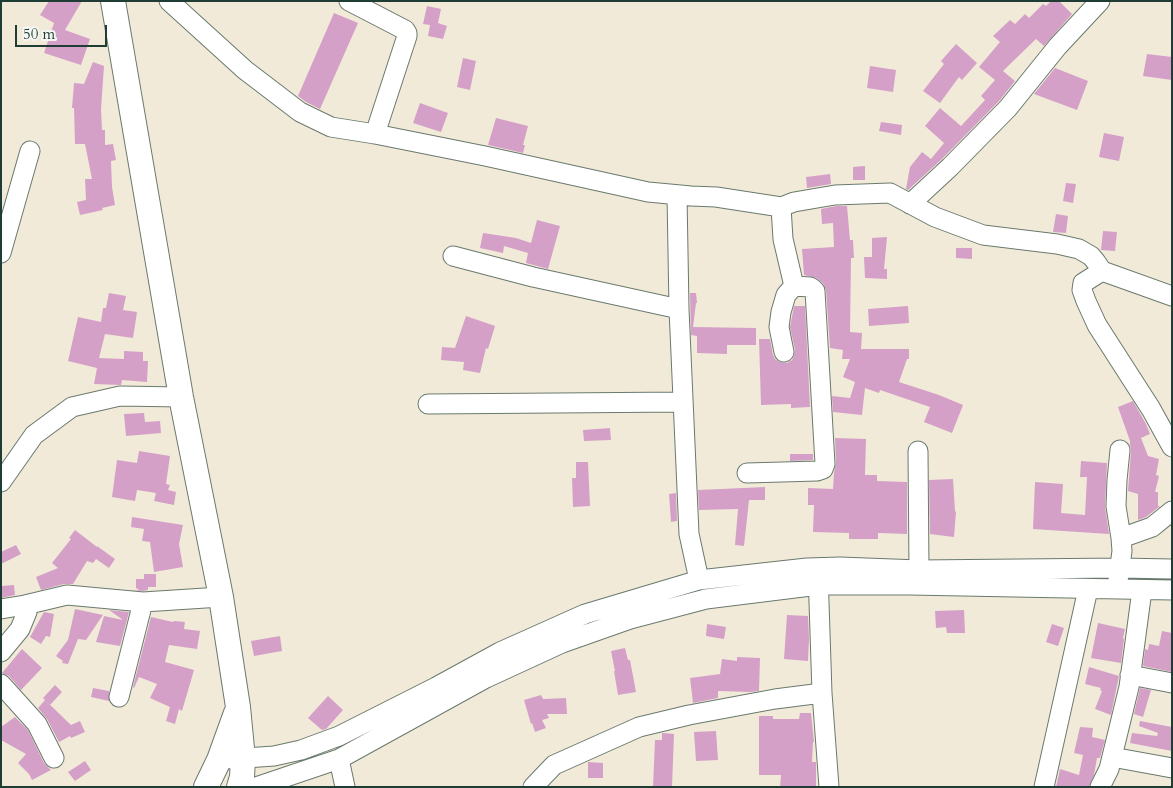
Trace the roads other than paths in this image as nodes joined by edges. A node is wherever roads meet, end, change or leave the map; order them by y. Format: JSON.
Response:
{"nodes":[{"id":1,"x":113,"y":1,"type":"edge"},
{"id":2,"x":169,"y":1,"type":"edge"},
{"id":3,"x":349,"y":1,"type":"edge"},
{"id":4,"x":1100,"y":1,"type":"edge"},
{"id":5,"x":375,"y":134,"type":"junction"},
{"id":6,"x":30,"y":151,"type":"dead end"},
{"id":7,"x":677,"y":195,"type":"junction"},
{"id":8,"x":910,"y":204,"type":"junction"},
{"id":9,"x":781,"y":207,"type":"junction"},
{"id":10,"x":1,"y":253,"type":"edge"},
{"id":11,"x":453,"y":256,"type":"dead end"},
{"id":12,"x":1102,"y":271,"type":"junction"},
{"id":13,"x":794,"y":286,"type":"junction"},
{"id":14,"x":1172,"y":296,"type":"edge"},
{"id":15,"x":680,"y":309,"type":"junction"},
{"id":16,"x":784,"y":352,"type":"dead end"},
{"id":17,"x":181,"y":397,"type":"junction"},
{"id":18,"x":683,"y":402,"type":"junction"},
{"id":19,"x":428,"y":404,"type":"dead end"},
{"id":20,"x":1172,"y":447,"type":"edge"},
{"id":21,"x":1120,"y":450,"type":"dead end"},
{"id":22,"x":918,"y":452,"type":"dead end"},
{"id":23,"x":747,"y":473,"type":"dead end"},
{"id":24,"x":1,"y":482,"type":"edge"},
{"id":25,"x":1172,"y":511,"type":"edge"},
{"id":26,"x":1121,"y":538,"type":"junction"},
{"id":27,"x":1120,"y":568,"type":"junction"},
{"id":28,"x":1172,"y":569,"type":"edge"},
{"id":29,"x":919,"y":570,"type":"junction"},
{"id":30,"x":818,"y":576,"type":"junction"},
{"id":31,"x":699,"y":580,"type":"junction"},
{"id":32,"x":1088,"y":589,"type":"junction"},
{"id":33,"x":1116,"y":589,"type":"junction"},
{"id":34,"x":1142,"y":590,"type":"junction"},
{"id":35,"x":1172,"y":590,"type":"edge"},
{"id":36,"x":221,"y":597,"type":"junction"},
{"id":37,"x":143,"y":602,"type":"junction"},
{"id":38,"x":24,"y":605,"type":"junction"},
{"id":39,"x":1,"y":609,"type":"edge"},
{"id":40,"x":1,"y":652,"type":"edge"},
{"id":41,"x":1130,"y":675,"type":"junction"},
{"id":42,"x":1172,"y":683,"type":"edge"},
{"id":43,"x":1,"y":684,"type":"edge"},
{"id":44,"x":822,"y":693,"type":"junction"},
{"id":45,"x":119,"y":698,"type":"dead end"},
{"id":46,"x":238,"y":707,"type":"junction"},
{"id":47,"x":1112,"y":757,"type":"junction"},
{"id":48,"x":54,"y":758,"type":"dead end"},
{"id":49,"x":243,"y":759,"type":"junction"},
{"id":50,"x":339,"y":759,"type":"junction"},
{"id":51,"x":219,"y":760,"type":"junction"},
{"id":52,"x":1172,"y":768,"type":"edge"},
{"id":53,"x":206,"y":787,"type":"edge"},
{"id":54,"x":239,"y":787,"type":"edge"},
{"id":55,"x":256,"y":787,"type":"edge"},
{"id":56,"x":345,"y":787,"type":"edge"},
{"id":57,"x":533,"y":787,"type":"edge"},
{"id":58,"x":829,"y":787,"type":"edge"},
{"id":59,"x":1044,"y":787,"type":"edge"},
{"id":60,"x":1100,"y":787,"type":"edge"}],
"edges":[{"from":1,"to":17,"type":"main road"},
{"from":2,"to":5,"type":"street"},
{"from":3,"to":5,"type":"street"},
{"from":4,"to":8,"type":"street"},
{"from":5,"to":7,"type":"street"},
{"from":6,"to":10,"type":"street"},
{"from":7,"to":9,"type":"street"},
{"from":7,"to":15,"type":"street"},
{"from":8,"to":9,"type":"street"},
{"from":8,"to":12,"type":"street"},
{"from":9,"to":13,"type":"street"},
{"from":11,"to":15,"type":"street"},
{"from":12,"to":14,"type":"street"},
{"from":12,"to":20,"type":"street"},
{"from":13,"to":16,"type":"street"},
{"from":13,"to":23,"type":"street"},
{"from":15,"to":18,"type":"street"},
{"from":17,"to":24,"type":"street"},
{"from":17,"to":36,"type":"main road"},
{"from":18,"to":19,"type":"street"},
{"from":18,"to":31,"type":"street"},
{"from":21,"to":26,"type":"street"},
{"from":22,"to":29,"type":"street"},
{"from":25,"to":26,"type":"street"},
{"from":26,"to":27,"type":"street"},
{"from":27,"to":28,"type":"street"},
{"from":27,"to":29,"type":"street"},
{"from":27,"to":33,"type":"street"},
{"from":29,"to":30,"type":"street"},
{"from":30,"to":31,"type":"street"},
{"from":30,"to":32,"type":"street"},
{"from":30,"to":44,"type":"street"},
{"from":30,"to":50,"type":"street"},
{"from":31,"to":49,"type":"street"},
{"from":32,"to":33,"type":"street"},
{"from":32,"to":59,"type":"street"},
{"from":33,"to":34,"type":"street"},
{"from":34,"to":35,"type":"street"},
{"from":34,"to":41,"type":"street"},
{"from":36,"to":37,"type":"street"},
{"from":36,"to":46,"type":"main road"},
{"from":37,"to":38,"type":"street"},
{"from":37,"to":45,"type":"street"},
{"from":38,"to":39,"type":"street"},
{"from":38,"to":40,"type":"street"},
{"from":41,"to":42,"type":"street"},
{"from":41,"to":47,"type":"street"},
{"from":43,"to":48,"type":"street"},
{"from":44,"to":57,"type":"street"},
{"from":44,"to":58,"type":"street"},
{"from":46,"to":49,"type":"main road"},
{"from":46,"to":51,"type":"main road"},
{"from":47,"to":52,"type":"street"},
{"from":47,"to":60,"type":"street"},
{"from":49,"to":51,"type":"street"},
{"from":49,"to":54,"type":"main road"},
{"from":50,"to":55,"type":"street"},
{"from":50,"to":56,"type":"street"},
{"from":51,"to":53,"type":"main road"}]}
